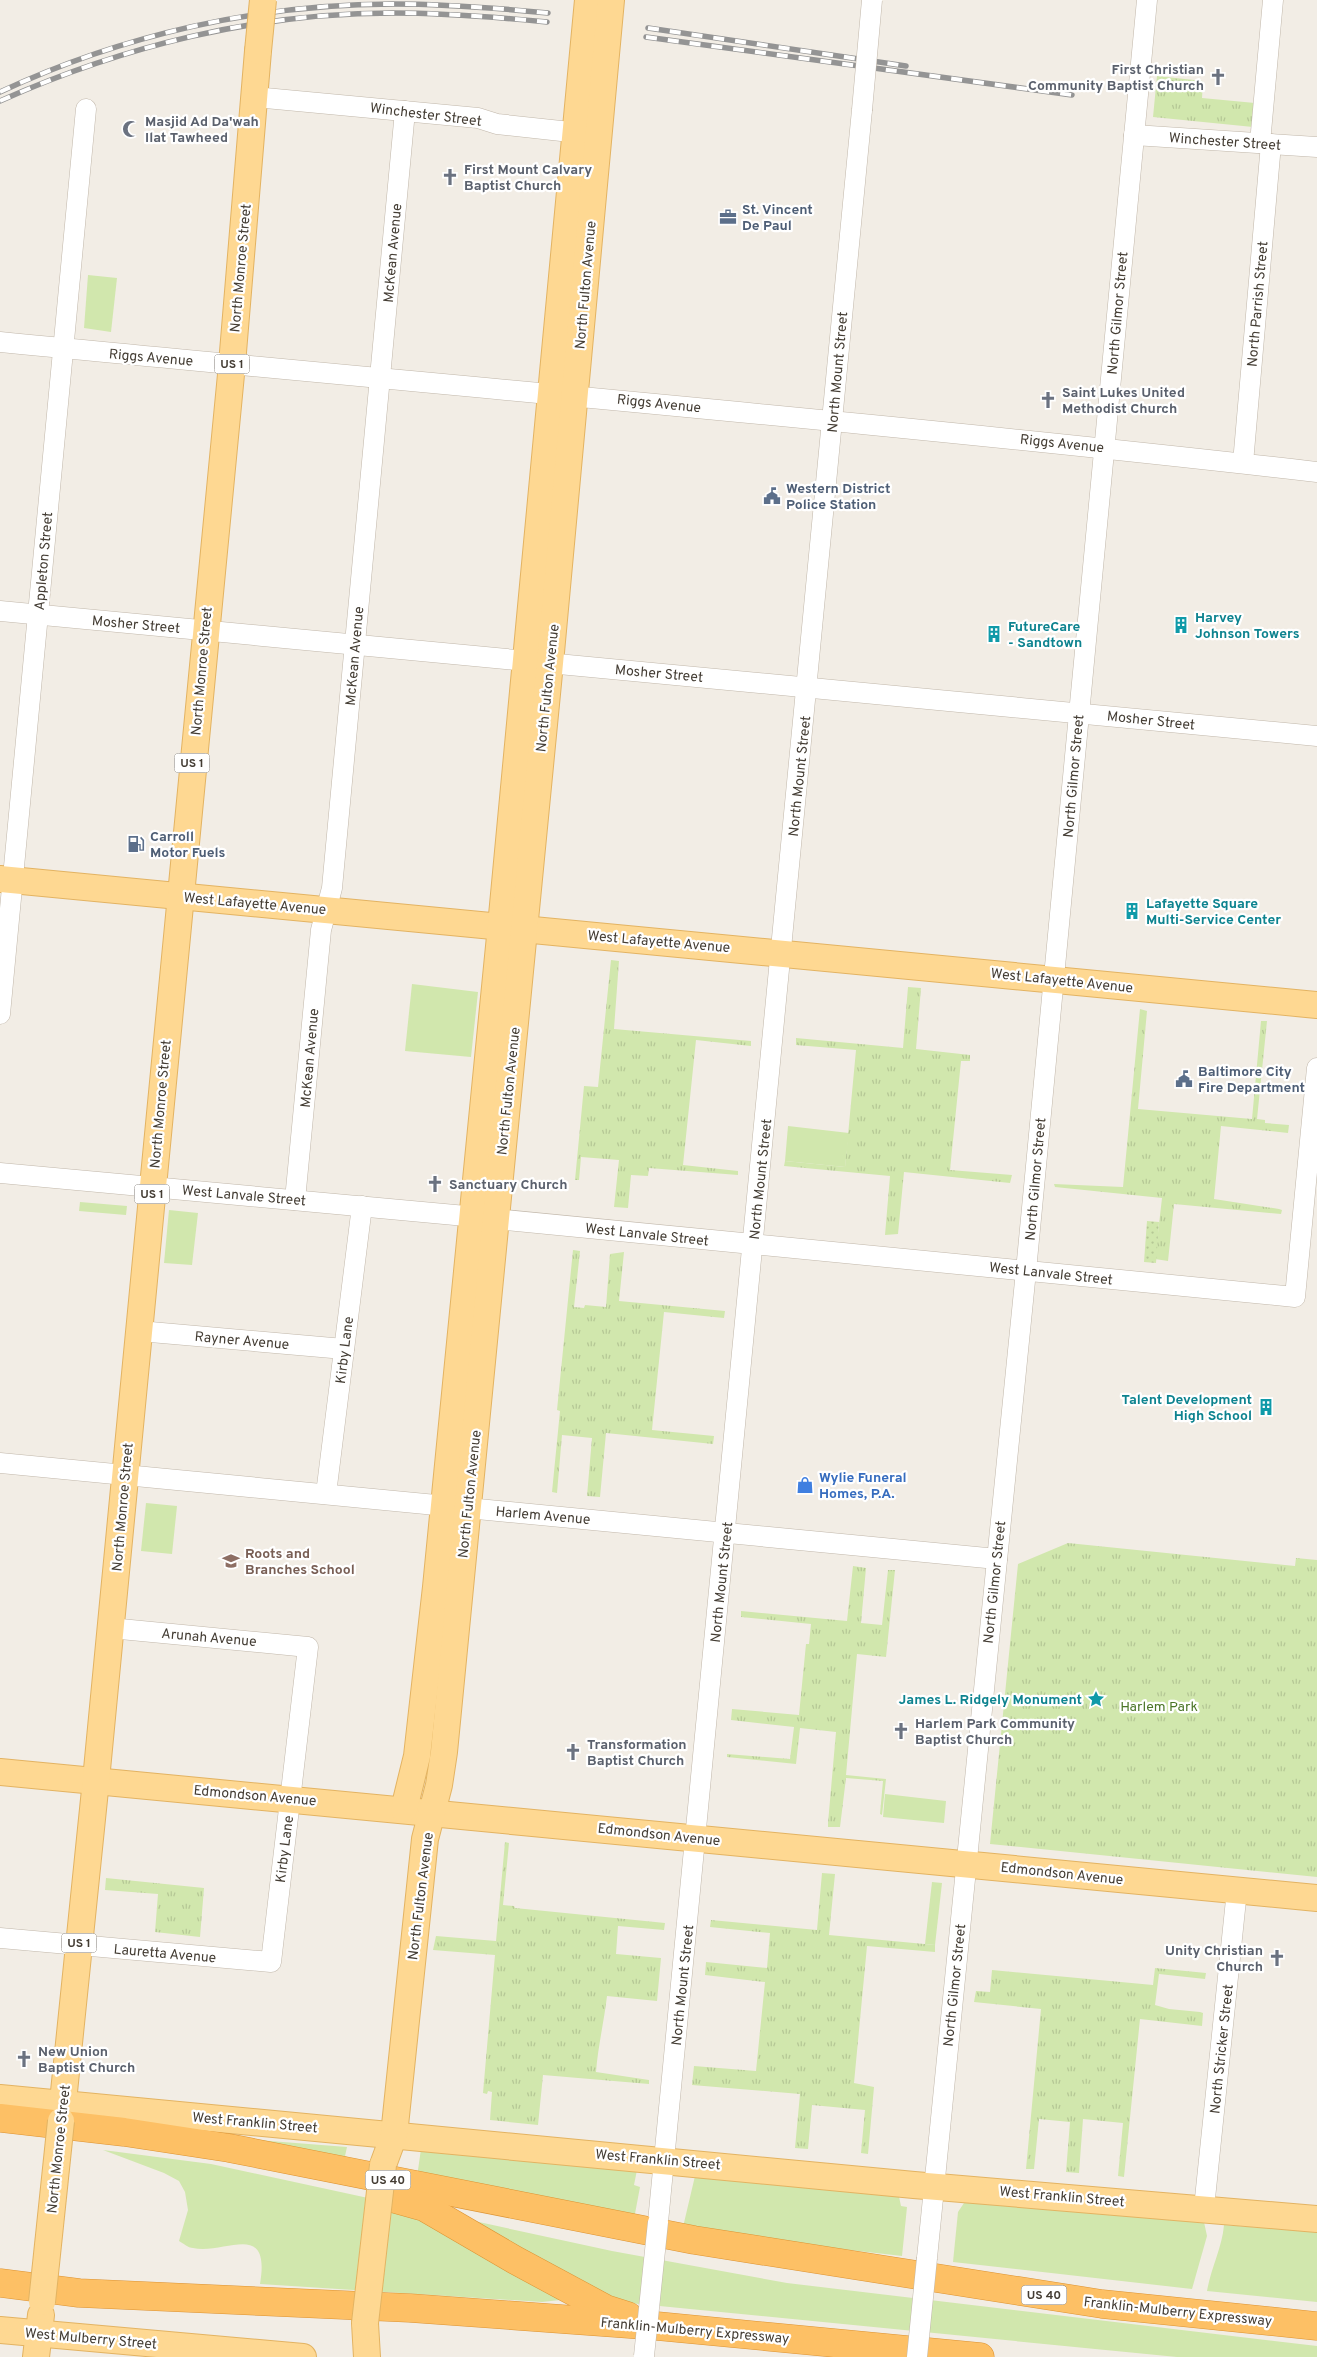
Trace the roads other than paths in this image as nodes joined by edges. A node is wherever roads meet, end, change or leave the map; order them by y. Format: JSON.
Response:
{"nodes":[{"id":1,"x":262,"y":0,"type":"edge"},
{"id":2,"x":588,"y":0,"type":"edge"},
{"id":3,"x":611,"y":0,"type":"edge"},
{"id":4,"x":872,"y":0,"type":"edge"},
{"id":5,"x":1146,"y":0,"type":"edge"},
{"id":6,"x":1273,"y":0,"type":"edge"},
{"id":7,"x":254,"y":97,"type":"junction"},
{"id":8,"x":86,"y":109,"type":"dead end"},
{"id":9,"x":406,"y":111,"type":"junction"},
{"id":10,"x":587,"y":134,"type":"junction"},
{"id":11,"x":1134,"y":135,"type":"junction"},
{"id":12,"x":1266,"y":144,"type":"junction"},
{"id":13,"x":1317,"y":147,"type":"edge"},
{"id":14,"x":0,"y":342,"type":"edge"},
{"id":15,"x":63,"y":348,"type":"junction"},
{"id":16,"x":232,"y":364,"type":"junction"},
{"id":17,"x":380,"y":378,"type":"junction"},
{"id":18,"x":563,"y":395,"type":"junction"},
{"id":19,"x":833,"y":421,"type":"junction"},
{"id":20,"x":1104,"y":447,"type":"junction"},
{"id":21,"x":1243,"y":464,"type":"junction"},
{"id":22,"x":1317,"y":472,"type":"edge"},
{"id":23,"x":0,"y":611,"type":"edge"},
{"id":24,"x":38,"y":615,"type":"junction"},
{"id":25,"x":205,"y":630,"type":"junction"},
{"id":26,"x":355,"y":644,"type":"junction"},
{"id":27,"x":538,"y":662,"type":"junction"},
{"id":28,"x":807,"y":687,"type":"junction"},
{"id":29,"x":1079,"y":713,"type":"junction"},
{"id":30,"x":1317,"y":736,"type":"edge"},
{"id":31,"x":6,"y":879,"type":"edge"},
{"id":32,"x":180,"y":896,"type":"junction"},
{"id":33,"x":326,"y":910,"type":"junction"},
{"id":34,"x":513,"y":927,"type":"junction"},
{"id":35,"x":782,"y":953,"type":"junction"},
{"id":36,"x":1054,"y":980,"type":"junction"},
{"id":37,"x":1317,"y":1005,"type":"edge"},
{"id":38,"x":0,"y":1014,"type":"edge"},
{"id":39,"x":1317,"y":1068,"type":"edge"},
{"id":40,"x":0,"y":1173,"type":"edge"},
{"id":41,"x":152,"y":1187,"type":"junction"},
{"id":42,"x":296,"y":1200,"type":"junction"},
{"id":43,"x":362,"y":1206,"type":"junction"},
{"id":44,"x":484,"y":1218,"type":"junction"},
{"id":45,"x":753,"y":1245,"type":"junction"},
{"id":46,"x":1026,"y":1271,"type":"junction"},
{"id":47,"x":139,"y":1331,"type":"junction"},
{"id":48,"x":344,"y":1349,"type":"junction"},
{"id":49,"x":0,"y":1463,"type":"edge"},
{"id":50,"x":125,"y":1475,"type":"junction"},
{"id":51,"x":326,"y":1494,"type":"junction"},
{"id":52,"x":456,"y":1507,"type":"junction"},
{"id":53,"x":725,"y":1532,"type":"junction"},
{"id":54,"x":997,"y":1559,"type":"junction"},
{"id":55,"x":110,"y":1628,"type":"junction"},
{"id":56,"x":308,"y":1646,"type":"joint"},
{"id":57,"x":0,"y":1772,"type":"edge"},
{"id":58,"x":96,"y":1780,"type":"junction"},
{"id":59,"x":290,"y":1798,"type":"junction"},
{"id":60,"x":404,"y":1809,"type":"junction"},
{"id":61,"x":432,"y":1812,"type":"junction"},
{"id":62,"x":696,"y":1837,"type":"junction"},
{"id":63,"x":966,"y":1864,"type":"junction"},
{"id":64,"x":1237,"y":1890,"type":"junction"},
{"id":65,"x":1317,"y":1898,"type":"edge"},
{"id":66,"x":0,"y":1938,"type":"edge"},
{"id":67,"x":79,"y":1945,"type":"junction"},
{"id":68,"x":271,"y":1962,"type":"joint"},
{"id":69,"x":0,"y":2098,"type":"edge"},
{"id":70,"x":61,"y":2113,"type":"junction"},
{"id":71,"x":0,"y":2118,"type":"edge"},
{"id":72,"x":0,"y":2130,"type":"edge"},
{"id":73,"x":394,"y":2135,"type":"junction"},
{"id":74,"x":664,"y":2160,"type":"junction"},
{"id":75,"x":934,"y":2186,"type":"junction"},
{"id":76,"x":1204,"y":2208,"type":"junction"},
{"id":77,"x":1317,"y":2218,"type":"edge"},
{"id":78,"x":0,"y":2283,"type":"edge"},
{"id":79,"x":657,"y":2326,"type":"junction"},
{"id":80,"x":1317,"y":2326,"type":"edge"},
{"id":81,"x":0,"y":2330,"type":"edge"},
{"id":82,"x":38,"y":2345,"type":"edge"},
{"id":83,"x":644,"y":2356,"type":"edge"},
{"id":84,"x":302,"y":2357,"type":"edge"},
{"id":85,"x":367,"y":2357,"type":"edge"},
{"id":86,"x":917,"y":2357,"type":"edge"},
{"id":87,"x":980,"y":2357,"type":"edge"}],
"edges":[{"from":1,"to":7,"type":"main road","name":"North Monroe Street","number":"US 1","bridge":true},
{"from":2,"to":10,"type":"main road","name":"North Fulton Avenue"},
{"from":3,"to":10,"type":"main road","name":"North Fulton Avenue"},
{"from":4,"to":19,"type":"street","name":"North Mount Street","bridge":true},
{"from":5,"to":11,"type":"street","name":"North Gilmor Street"},
{"from":6,"to":12,"type":"street","name":"North Parrish Street"},
{"from":7,"to":9,"type":"street","name":"Winchester Street"},
{"from":7,"to":16,"type":"main road","name":"North Monroe Street","number":"US 1"},
{"from":8,"to":15,"type":"street","name":"Appleton Street"},
{"from":9,"to":10,"type":"street","name":"Winchester Street"},
{"from":9,"to":17,"type":"street","name":"McKean Avenue"},
{"from":10,"to":18,"type":"main road","name":"North Fulton Avenue"},
{"from":11,"to":12,"type":"street","name":"Winchester Street"},
{"from":11,"to":20,"type":"street","name":"North Gilmor Street"},
{"from":12,"to":13,"type":"street","name":"Winchester Street"},
{"from":12,"to":21,"type":"street","name":"North Parrish Street"},
{"from":14,"to":15,"type":"street","name":"Riggs Avenue"},
{"from":15,"to":16,"type":"street","name":"Riggs Avenue"},
{"from":15,"to":24,"type":"street","name":"Appleton Street"},
{"from":16,"to":17,"type":"street","name":"Riggs Avenue"},
{"from":16,"to":25,"type":"main road","name":"North Monroe Street","number":"US 1"},
{"from":17,"to":18,"type":"street","name":"Riggs Avenue"},
{"from":17,"to":26,"type":"street","name":"McKean Avenue"},
{"from":18,"to":19,"type":"street","name":"Riggs Avenue"},
{"from":18,"to":27,"type":"main road","name":"North Fulton Avenue"},
{"from":19,"to":20,"type":"street","name":"Riggs Avenue"},
{"from":19,"to":28,"type":"street","name":"North Mount Street"},
{"from":20,"to":21,"type":"street","name":"Riggs Avenue"},
{"from":20,"to":29,"type":"street","name":"North Gilmor Street"},
{"from":21,"to":22,"type":"street","name":"Riggs Avenue"},
{"from":23,"to":24,"type":"street","name":"Mosher Street"},
{"from":24,"to":25,"type":"street","name":"Mosher Street"},
{"from":24,"to":31,"type":"street","name":"Appleton Street"},
{"from":25,"to":26,"type":"street","name":"Mosher Street"},
{"from":25,"to":32,"type":"main road","name":"North Monroe Street","number":"US 1"},
{"from":26,"to":27,"type":"street","name":"Mosher Street"},
{"from":26,"to":33,"type":"street","name":"McKean Avenue"},
{"from":27,"to":28,"type":"street","name":"Mosher Street"},
{"from":27,"to":34,"type":"main road","name":"North Fulton Avenue"},
{"from":28,"to":29,"type":"street","name":"Mosher Street"},
{"from":28,"to":35,"type":"street","name":"North Mount Street"},
{"from":29,"to":30,"type":"street","name":"Mosher Street"},
{"from":29,"to":36,"type":"street","name":"North Gilmor Street"},
{"from":31,"to":32,"type":"main road","name":"West Lafayette Avenue"},
{"from":31,"to":38,"type":"street","name":"Appleton Street"},
{"from":32,"to":33,"type":"main road","name":"West Lafayette Avenue"},
{"from":32,"to":41,"type":"main road","name":"North Monroe Street","number":"US 1"},
{"from":33,"to":34,"type":"main road","name":"West Lafayette Avenue"},
{"from":33,"to":42,"type":"street","name":"McKean Avenue"},
{"from":34,"to":35,"type":"main road","name":"West Lafayette Avenue"},
{"from":34,"to":44,"type":"main road","name":"North Fulton Avenue"},
{"from":35,"to":36,"type":"main road","name":"West Lafayette Avenue"},
{"from":35,"to":45,"type":"street","name":"North Mount Street"},
{"from":36,"to":37,"type":"main road","name":"West Lafayette Avenue"},
{"from":36,"to":46,"type":"street","name":"North Gilmor Street"},
{"from":39,"to":46,"type":"street","name":"West Lanvale Street"},
{"from":40,"to":41,"type":"street","name":"West Lanvale Street"},
{"from":41,"to":42,"type":"street","name":"West Lanvale Street"},
{"from":41,"to":47,"type":"main road","name":"North Monroe Street","number":"US 1"},
{"from":42,"to":43,"type":"street","name":"West Lanvale Street"},
{"from":43,"to":44,"type":"street","name":"West Lanvale Street"},
{"from":43,"to":48,"type":"street","name":"Kirby Lane"},
{"from":44,"to":45,"type":"street","name":"West Lanvale Street"},
{"from":44,"to":52,"type":"main road","name":"North Fulton Avenue"},
{"from":45,"to":46,"type":"street","name":"West Lanvale Street"},
{"from":45,"to":53,"type":"street","name":"North Mount Street"},
{"from":46,"to":54,"type":"street","name":"North Gilmor Street"},
{"from":47,"to":48,"type":"street","name":"Rayner Avenue"},
{"from":47,"to":50,"type":"main road","name":"North Monroe Street","number":"US 1"},
{"from":48,"to":51,"type":"street","name":"Kirby Lane"},
{"from":49,"to":50,"type":"street","name":"Harlem Avenue"},
{"from":50,"to":51,"type":"street","name":"Harlem Avenue"},
{"from":50,"to":55,"type":"main road","name":"North Monroe Street","number":"US 1"},
{"from":51,"to":52,"type":"street","name":"Harlem Avenue"},
{"from":52,"to":53,"type":"street","name":"Harlem Avenue"},
{"from":52,"to":60,"type":"main road","name":"North Fulton Avenue"},
{"from":52,"to":61,"type":"main road","name":"North Fulton Avenue"},
{"from":53,"to":54,"type":"street","name":"Harlem Avenue"},
{"from":53,"to":62,"type":"street","name":"North Mount Street"},
{"from":54,"to":63,"type":"street","name":"North Gilmor Street"},
{"from":55,"to":56,"type":"street","name":"Arunah Avenue"},
{"from":55,"to":58,"type":"main road","name":"North Monroe Street","number":"US 1"},
{"from":56,"to":59,"type":"street","name":"Kirby Lane"},
{"from":57,"to":58,"type":"main road","name":"Edmondson Avenue"},
{"from":58,"to":59,"type":"main road","name":"Edmondson Avenue"},
{"from":58,"to":67,"type":"main road","name":"North Monroe Street","number":"US 1"},
{"from":59,"to":60,"type":"main road","name":"Edmondson Avenue"},
{"from":59,"to":68,"type":"street","name":"Kirby Lane"},
{"from":60,"to":61,"type":"main road","name":"Edmondson Avenue"},
{"from":61,"to":62,"type":"main road","name":"Edmondson Avenue"},
{"from":61,"to":73,"type":"main road","name":"North Fulton Avenue"},
{"from":62,"to":63,"type":"main road","name":"Edmondson Avenue"},
{"from":62,"to":74,"type":"street","name":"North Mount Street"},
{"from":63,"to":64,"type":"main road","name":"Edmondson Avenue"},
{"from":63,"to":75,"type":"street","name":"North Gilmor Street"},
{"from":64,"to":65,"type":"main road","name":"Edmondson Avenue"},
{"from":64,"to":76,"type":"street","name":"North Stricker Street"},
{"from":66,"to":67,"type":"street","name":"Lauretta Avenue"},
{"from":67,"to":68,"type":"street","name":"Lauretta Avenue"},
{"from":67,"to":70,"type":"main road","name":"North Monroe Street","number":"US 1"},
{"from":69,"to":70,"type":"main road","name":"West Franklin Street"},
{"from":70,"to":73,"type":"main road","name":"West Franklin Street"},
{"from":70,"to":82,"type":"main road","name":"North Monroe Street","number":"US 1","bridge":true},
{"from":71,"to":80,"type":"highway","name":"Franklin-Mulberry Expressway","number":"US 40"},
{"from":72,"to":79,"type":"highway"},
{"from":73,"to":74,"type":"main road","name":"West Franklin Street"},
{"from":73,"to":85,"type":"main road","name":"North Fulton Avenue","bridge":true},
{"from":74,"to":75,"type":"main road","name":"West Franklin Street"},
{"from":74,"to":83,"type":"street","name":"North Mount Street","bridge":true},
{"from":75,"to":76,"type":"main road","name":"West Franklin Street"},
{"from":75,"to":86,"type":"street","name":"North Gilmor Street","bridge":true},
{"from":76,"to":77,"type":"main road","name":"West Franklin Street"},
{"from":78,"to":79,"type":"highway","name":"Franklin-Mulberry Expressway"},
{"from":79,"to":87,"type":"highway","name":"Franklin-Mulberry Expressway"},
{"from":81,"to":82,"type":"main road","name":"West Mulberry Street"},
{"from":82,"to":84,"type":"main road","name":"West Mulberry Street"}]}
